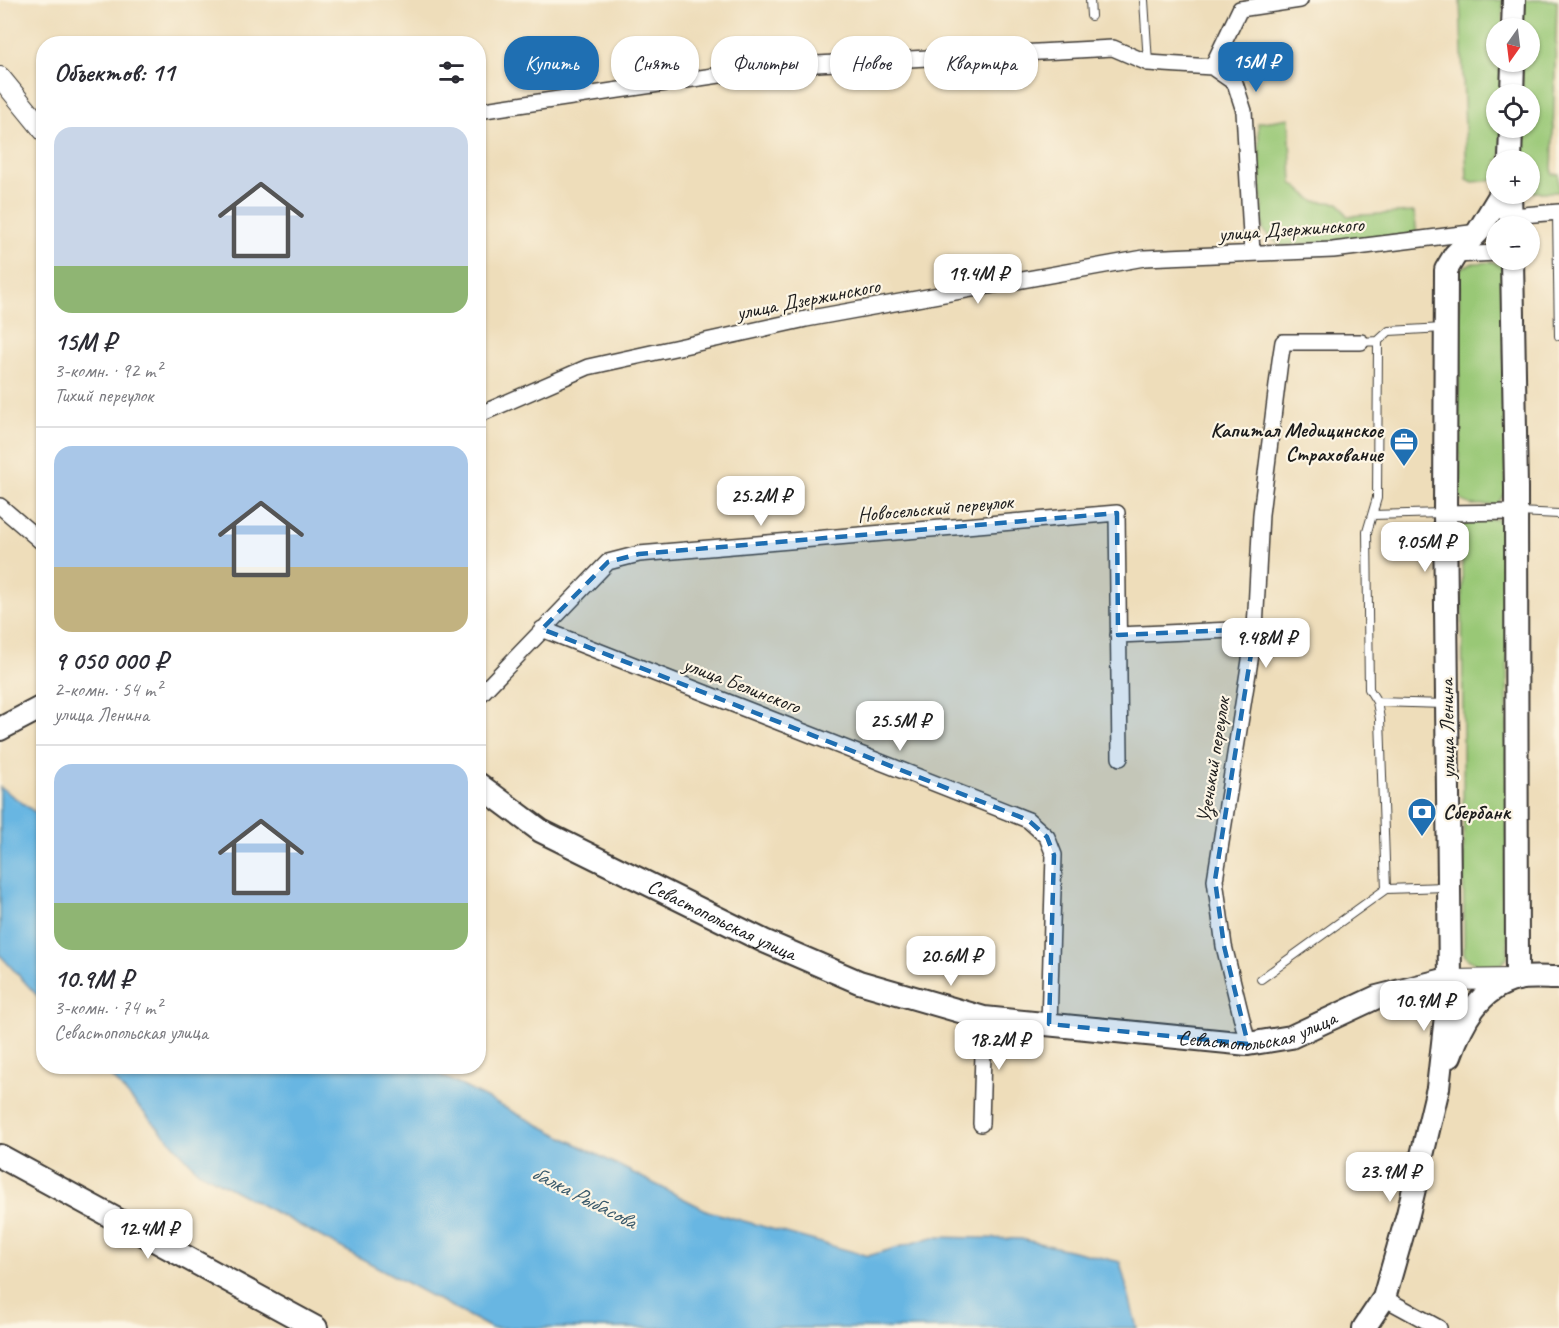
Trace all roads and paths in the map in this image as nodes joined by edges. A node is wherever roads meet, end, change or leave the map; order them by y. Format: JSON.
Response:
{"nodes":[{"id":1,"x":1090,"y":0,"type":"edge"},
{"id":2,"x":1144,"y":0,"type":"edge"},
{"id":3,"x":1300,"y":0,"type":"edge"},
{"id":4,"x":1514,"y":0,"type":"edge"},
{"id":5,"x":1091,"y":16,"type":"dead end"},
{"id":6,"x":1513,"y":18,"type":"edge"},
{"id":7,"x":1148,"y":63,"type":"junction"},
{"id":8,"x":1212,"y":67,"type":"junction"},
{"id":9,"x":0,"y":78,"type":"edge"},
{"id":10,"x":486,"y":110,"type":"edge"},
{"id":11,"x":36,"y":121,"type":"edge"},
{"id":12,"x":1495,"y":204,"type":"edge"},
{"id":13,"x":1558,"y":212,"type":"edge"},
{"id":14,"x":1537,"y":216,"type":"edge"},
{"id":15,"x":1478,"y":232,"type":"junction"},
{"id":16,"x":1252,"y":253,"type":"junction"},
{"id":17,"x":1486,"y":254,"type":"edge"},
{"id":18,"x":1455,"y":255,"type":"junction"},
{"id":19,"x":1512,"y":270,"type":"edge"},
{"id":20,"x":1444,"y":328,"type":"junction"},
{"id":21,"x":1559,"y":336,"type":"edge"},
{"id":22,"x":1378,"y":340,"type":"junction"},
{"id":23,"x":1361,"y":342,"type":"joint"},
{"id":24,"x":486,"y":412,"type":"edge"},
{"id":25,"x":0,"y":506,"type":"edge"},
{"id":26,"x":1516,"y":512,"type":"junction"},
{"id":27,"x":1445,"y":513,"type":"junction"},
{"id":28,"x":1372,"y":514,"type":"junction"},
{"id":29,"x":1559,"y":514,"type":"edge"},
{"id":30,"x":36,"y":537,"type":"edge"},
{"id":31,"x":1255,"y":628,"type":"junction"},
{"id":32,"x":542,"y":629,"type":"junction"},
{"id":33,"x":1118,"y":635,"type":"junction"},
{"id":34,"x":486,"y":688,"type":"edge"},
{"id":35,"x":1377,"y":702,"type":"junction"},
{"id":36,"x":1447,"y":704,"type":"junction"},
{"id":37,"x":36,"y":710,"type":"edge"},
{"id":38,"x":0,"y":729,"type":"edge"},
{"id":39,"x":1120,"y":758,"type":"dead end"},
{"id":40,"x":486,"y":790,"type":"edge"},
{"id":41,"x":1448,"y":887,"type":"junction"},
{"id":42,"x":1386,"y":889,"type":"junction"},
{"id":43,"x":1559,"y":978,"type":"edge"},
{"id":44,"x":1261,"y":979,"type":"dead end"},
{"id":45,"x":1517,"y":979,"type":"junction"},
{"id":46,"x":1450,"y":980,"type":"junction"},
{"id":47,"x":984,"y":1018,"type":"junction"},
{"id":48,"x":1049,"y":1024,"type":"junction"},
{"id":49,"x":1248,"y":1044,"type":"junction"},
{"id":50,"x":1438,"y":1088,"type":"junction"},
{"id":51,"x":981,"y":1124,"type":"dead end"},
{"id":52,"x":0,"y":1156,"type":"edge"},
{"id":53,"x":1383,"y":1298,"type":"junction"},
{"id":54,"x":316,"y":1328,"type":"edge"},
{"id":55,"x":1364,"y":1328,"type":"edge"},
{"id":56,"x":1439,"y":1328,"type":"edge"}],
"edges":[{"from":1,"to":5,"type":"lane"},
{"from":2,"to":7,"type":"lane"},
{"from":3,"to":8,"type":"street"},
{"from":4,"to":6,"type":"main road"},
{"from":7,"to":8,"type":"street"},
{"from":7,"to":10,"type":"street"},
{"from":8,"to":16,"type":"street"},
{"from":9,"to":11,"type":"street"},
{"from":12,"to":15,"type":"main road","name":"улица Ленина"},
{"from":13,"to":14,"type":"street"},
{"from":13,"to":21,"type":"lane"},
{"from":15,"to":16,"type":"street","name":"улица Дзержинского"},
{"from":15,"to":18,"type":"main road","name":"улица Ленина"},
{"from":16,"to":24,"type":"street","name":"улица Дзержинского"},
{"from":17,"to":18,"type":"street"},
{"from":18,"to":20,"type":"main road","name":"улица Ленина"},
{"from":19,"to":26,"type":"main road"},
{"from":20,"to":22,"type":"lane"},
{"from":20,"to":27,"type":"main road","name":"улица Ленина"},
{"from":22,"to":23,"type":"lane"},
{"from":22,"to":28,"type":"lane"},
{"from":23,"to":31,"type":"street","name":"Узенький переулок"},
{"from":25,"to":30,"type":"street"},
{"from":26,"to":27,"type":"street"},
{"from":26,"to":29,"type":"lane"},
{"from":26,"to":45,"type":"main road"},
{"from":27,"to":28,"type":"lane"},
{"from":27,"to":36,"type":"main road","name":"улица Ленина"},
{"from":28,"to":35,"type":"lane"},
{"from":31,"to":33,"type":"street"},
{"from":31,"to":49,"type":"street","name":"Узенький переулок"},
{"from":32,"to":33,"type":"street","name":"Новосельский переулок"},
{"from":32,"to":34,"type":"street","name":"Новосельский переулок"},
{"from":32,"to":48,"type":"street","name":"улица Белинского"},
{"from":33,"to":39,"type":"street","name":"Новосельский переулок"},
{"from":35,"to":36,"type":"lane"},
{"from":35,"to":42,"type":"lane"},
{"from":36,"to":41,"type":"main road","name":"улица Ленина"},
{"from":37,"to":38,"type":"main road"},
{"from":40,"to":47,"type":"main road","name":"Севастопольская улица"},
{"from":41,"to":42,"type":"lane"},
{"from":41,"to":46,"type":"main road","name":"улица Ленина"},
{"from":42,"to":44,"type":"lane"},
{"from":43,"to":45,"type":"main road","name":"Севастопольская улица"},
{"from":45,"to":46,"type":"street","name":"Севастопольская улица"},
{"from":45,"to":50,"type":"main road"},
{"from":46,"to":49,"type":"main road","name":"Севастопольская улица"},
{"from":46,"to":50,"type":"main road","name":"улица Ленина"},
{"from":47,"to":48,"type":"main road","name":"Севастопольская улица"},
{"from":47,"to":51,"type":"street"},
{"from":48,"to":49,"type":"main road","name":"Севастопольская улица"},
{"from":50,"to":53,"type":"main road"},
{"from":52,"to":54,"type":"main road"},
{"from":53,"to":55,"type":"main road"},
{"from":53,"to":56,"type":"street"}]}
